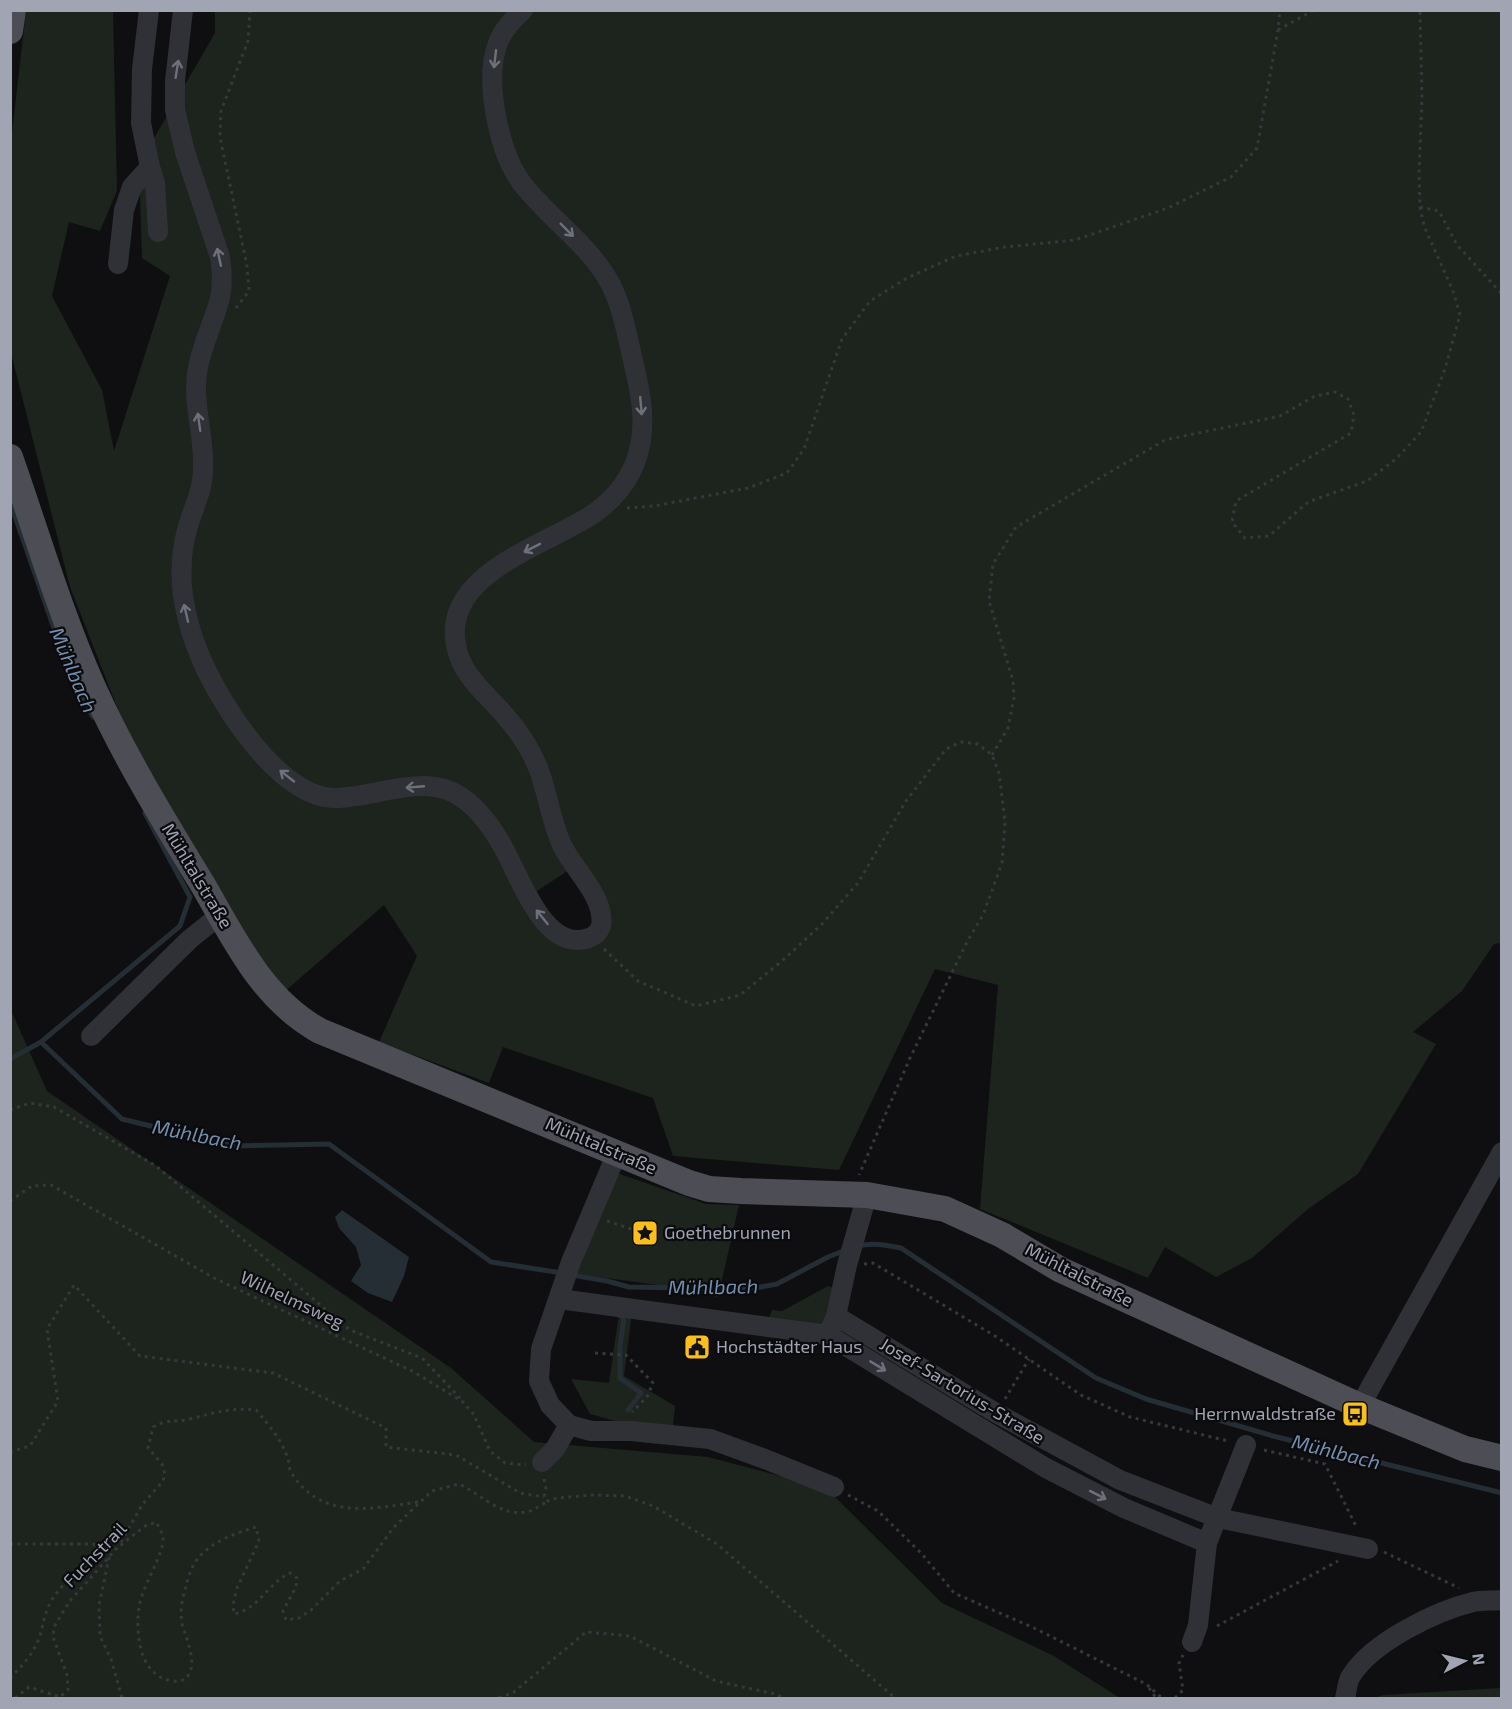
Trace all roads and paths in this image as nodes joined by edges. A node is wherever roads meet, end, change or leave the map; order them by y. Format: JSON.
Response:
{"nodes":[{"id":1,"x":13,"y":10,"type":"edge"},
{"id":2,"x":149,"y":10,"type":"edge"},
{"id":3,"x":183,"y":10,"type":"edge"},
{"id":4,"x":250,"y":10,"type":"edge"},
{"id":5,"x":523,"y":10,"type":"edge"},
{"id":6,"x":1280,"y":10,"type":"edge"},
{"id":7,"x":1314,"y":10,"type":"edge"},
{"id":8,"x":1420,"y":10,"type":"edge"},
{"id":9,"x":1278,"y":30,"type":"junction"},
{"id":10,"x":10,"y":31,"type":"edge"},
{"id":11,"x":150,"y":167,"type":"junction"},
{"id":12,"x":1420,"y":207,"type":"junction"},
{"id":13,"x":158,"y":232,"type":"dead end"},
{"id":14,"x":118,"y":264,"type":"dead end"},
{"id":15,"x":1502,"y":294,"type":"edge"},
{"id":16,"x":214,"y":314,"type":"junction"},
{"id":17,"x":10,"y":457,"type":"edge"},
{"id":18,"x":598,"y":510,"type":"junction"},
{"id":19,"x":992,"y":755,"type":"junction"},
{"id":20,"x":220,"y":915,"type":"junction"},
{"id":21,"x":592,"y":937,"type":"junction"},
{"id":22,"x":91,"y":1036,"type":"dead end"},
{"id":23,"x":10,"y":1110,"type":"edge"},
{"id":24,"x":1502,"y":1152,"type":"edge"},
{"id":25,"x":617,"y":1154,"type":"junction"},
{"id":26,"x":859,"y":1194,"type":"junction"},
{"id":27,"x":10,"y":1201,"type":"edge"},
{"id":28,"x":591,"y":1216,"type":"junction"},
{"id":29,"x":638,"y":1231,"type":"dead end"},
{"id":30,"x":848,"y":1263,"type":"junction"},
{"id":31,"x":562,"y":1289,"type":"junction"},
{"id":32,"x":836,"y":1316,"type":"junction"},
{"id":33,"x":828,"y":1335,"type":"junction"},
{"id":34,"x":595,"y":1353,"type":"dead end"},
{"id":35,"x":1029,"y":1359,"type":"junction"},
{"id":36,"x":463,"y":1402,"type":"junction"},
{"id":37,"x":1360,"y":1406,"type":"junction"},
{"id":38,"x":632,"y":1412,"type":"dead end"},
{"id":39,"x":996,"y":1413,"type":"junction"},
{"id":40,"x":569,"y":1425,"type":"junction"},
{"id":41,"x":1245,"y":1445,"type":"junction"},
{"id":42,"x":1056,"y":1447,"type":"junction"},
{"id":43,"x":10,"y":1452,"type":"edge"},
{"id":44,"x":1502,"y":1458,"type":"edge"},
{"id":45,"x":542,"y":1462,"type":"junction"},
{"id":46,"x":1046,"y":1468,"type":"junction"},
{"id":47,"x":834,"y":1487,"type":"joint"},
{"id":48,"x":544,"y":1497,"type":"junction"},
{"id":49,"x":421,"y":1501,"type":"junction"},
{"id":50,"x":548,"y":1502,"type":"junction"},
{"id":51,"x":1218,"y":1518,"type":"junction"},
{"id":52,"x":1207,"y":1543,"type":"junction"},
{"id":53,"x":10,"y":1544,"type":"edge"},
{"id":54,"x":101,"y":1548,"type":"junction"},
{"id":55,"x":117,"y":1548,"type":"junction"},
{"id":56,"x":1368,"y":1549,"type":"junction"},
{"id":57,"x":109,"y":1558,"type":"junction"},
{"id":58,"x":1502,"y":1600,"type":"edge"},
{"id":59,"x":1476,"y":1601,"type":"junction"},
{"id":60,"x":1192,"y":1642,"type":"junction"},
{"id":61,"x":10,"y":1678,"type":"edge"},
{"id":62,"x":1146,"y":1684,"type":"junction"},
{"id":63,"x":15,"y":1698,"type":"edge"},
{"id":64,"x":122,"y":1698,"type":"edge"},
{"id":65,"x":499,"y":1698,"type":"edge"},
{"id":66,"x":785,"y":1698,"type":"edge"},
{"id":67,"x":896,"y":1698,"type":"edge"},
{"id":68,"x":1156,"y":1698,"type":"edge"},
{"id":69,"x":1162,"y":1698,"type":"edge"},
{"id":70,"x":1174,"y":1698,"type":"edge"},
{"id":71,"x":1345,"y":1698,"type":"edge"}],
"edges":[{"from":1,"to":10,"type":"main road"},
{"from":2,"to":11,"type":"street"},
{"from":16,"to":3,"type":"street","one_way":true},
{"from":4,"to":16,"type":"path"},
{"from":5,"to":18,"type":"street","one_way":true},
{"from":6,"to":9,"type":"path"},
{"from":7,"to":9,"type":"path"},
{"from":8,"to":12,"type":"path"},
{"from":9,"to":18,"type":"path"},
{"from":11,"to":13,"type":"street"},
{"from":11,"to":14,"type":"street"},
{"from":12,"to":15,"type":"path"},
{"from":12,"to":19,"type":"path"},
{"from":21,"to":16,"type":"street","one_way":true},
{"from":17,"to":20,"type":"main road","name":"Mühltalstraße"},
{"from":18,"to":21,"type":"street","one_way":true},
{"from":19,"to":21,"type":"path"},
{"from":19,"to":26,"type":"path"},
{"from":20,"to":22,"type":"street"},
{"from":20,"to":25,"type":"main road","name":"Mühltalstraße"},
{"from":23,"to":36,"type":"path"},
{"from":24,"to":37,"type":"street"},
{"from":25,"to":26,"type":"main road","name":"Mühltalstraße"},
{"from":25,"to":28,"type":"street"},
{"from":26,"to":30,"type":"street"},
{"from":26,"to":37,"type":"main road","name":"Mühltalstraße"},
{"from":27,"to":36,"type":"path","name":"Wilhelmsweg"},
{"from":28,"to":29,"type":"path"},
{"from":28,"to":31,"type":"street"},
{"from":30,"to":32,"type":"street"},
{"from":30,"to":35,"type":"path"},
{"from":31,"to":33,"type":"street","name":"Josef-Sartorius-Straße"},
{"from":31,"to":40,"type":"street"},
{"from":32,"to":33,"type":"street"},
{"from":32,"to":39,"type":"street","name":"Josef-Sartorius-Straße"},
{"from":33,"to":46,"type":"street","name":"Josef-Sartorius-Straße","one_way":true},
{"from":34,"to":38,"type":"path"},
{"from":35,"to":39,"type":"path"},
{"from":35,"to":41,"type":"path"},
{"from":36,"to":45,"type":"path","name":"Wilhelmsweg"},
{"from":37,"to":44,"type":"main road","name":"Mühltalstraße"},
{"from":39,"to":42,"type":"street","name":"Josef-Sartorius-Straße"},
{"from":40,"to":45,"type":"street"},
{"from":40,"to":47,"type":"street"},
{"from":41,"to":51,"type":"street"},
{"from":41,"to":56,"type":"path"},
{"from":42,"to":46,"type":"street","name":"Josef-Sartorius-Straße"},
{"from":42,"to":51,"type":"street","name":"Josef-Sartorius-Straße"},
{"from":43,"to":48,"type":"path"},
{"from":45,"to":48,"type":"path"},
{"from":46,"to":52,"type":"street","name":"Josef-Sartorius-Straße","one_way":true},
{"from":47,"to":62,"type":"path"},
{"from":48,"to":50,"type":"path"},
{"from":49,"to":50,"type":"path","name":"Fuchstrail"},
{"from":49,"to":55,"type":"path"},
{"from":49,"to":55,"type":"path","name":"Fuchstrail"},
{"from":50,"to":67,"type":"path","name":"Fuchstrail"},
{"from":51,"to":52,"type":"street"},
{"from":51,"to":56,"type":"street","name":"Josef-Sartorius-Straße"},
{"from":52,"to":60,"type":"street"},
{"from":53,"to":54,"type":"path"},
{"from":54,"to":57,"type":"path"},
{"from":54,"to":61,"type":"path"},
{"from":55,"to":57,"type":"path","name":"Fuchstrail"},
{"from":56,"to":59,"type":"path"},
{"from":56,"to":60,"type":"path"},
{"from":57,"to":63,"type":"path","name":"Fuchstrail"},
{"from":57,"to":64,"type":"path"},
{"from":58,"to":59,"type":"street"},
{"from":59,"to":71,"type":"street"},
{"from":60,"to":70,"type":"path"},
{"from":62,"to":68,"type":"path"},
{"from":62,"to":69,"type":"path"},
{"from":65,"to":66,"type":"path"}]}
